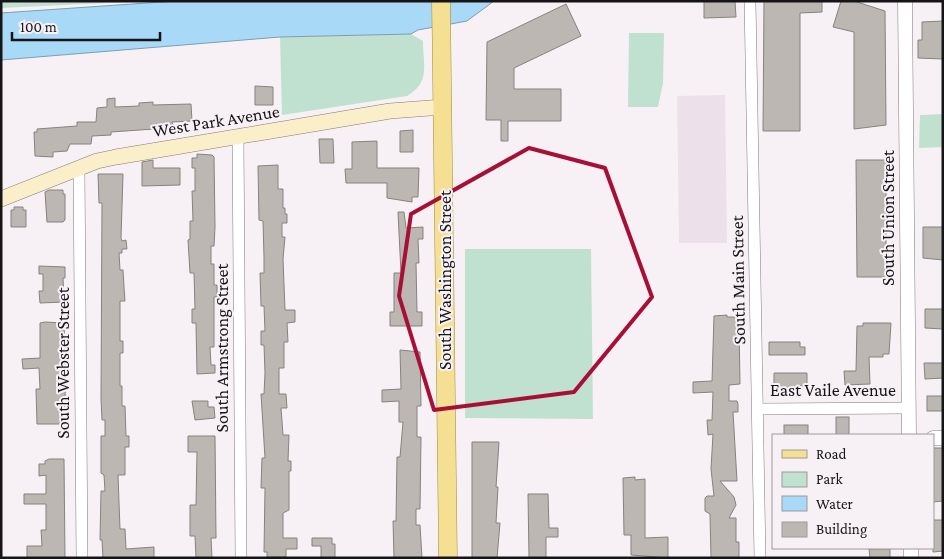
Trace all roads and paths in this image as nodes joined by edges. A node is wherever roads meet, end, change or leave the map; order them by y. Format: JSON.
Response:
{"nodes":[{"id":1,"x":442,"y":1,"type":"edge"},
{"id":2,"x":750,"y":1,"type":"edge"},
{"id":3,"x":905,"y":3,"type":"edge"},
{"id":4,"x":443,"y":107,"type":"junction"},
{"id":5,"x":238,"y":137,"type":"junction"},
{"id":6,"x":79,"y":169,"type":"junction"},
{"id":7,"x":1,"y":200,"type":"edge"},
{"id":8,"x":908,"y":408,"type":"junction"},
{"id":9,"x":758,"y":410,"type":"junction"},
{"id":10,"x":909,"y":434,"type":"edge"},
{"id":11,"x":82,"y":558,"type":"edge"},
{"id":12,"x":241,"y":558,"type":"edge"},
{"id":13,"x":448,"y":558,"type":"edge"},
{"id":14,"x":760,"y":558,"type":"edge"}],
"edges":[{"from":1,"to":4,"type":"main road","name":"South Washington Street"},
{"from":2,"to":9,"type":"street","name":"South Main Street"},
{"from":3,"to":8,"type":"street","name":"South Union Street"},
{"from":4,"to":5,"type":"main road","name":"West Park Avenue"},
{"from":4,"to":13,"type":"main road","name":"South Washington Street"},
{"from":5,"to":6,"type":"main road","name":"West Park Avenue"},
{"from":5,"to":12,"type":"street","name":"South Armstrong Street"},
{"from":6,"to":7,"type":"main road","name":"West Park Avenue"},
{"from":6,"to":11,"type":"street","name":"South Webster Street"},
{"from":8,"to":9,"type":"street","name":"East Vaile Avenue"},
{"from":8,"to":10,"type":"street","name":"South Union Street"},
{"from":9,"to":14,"type":"street","name":"South Main Street"}]}
